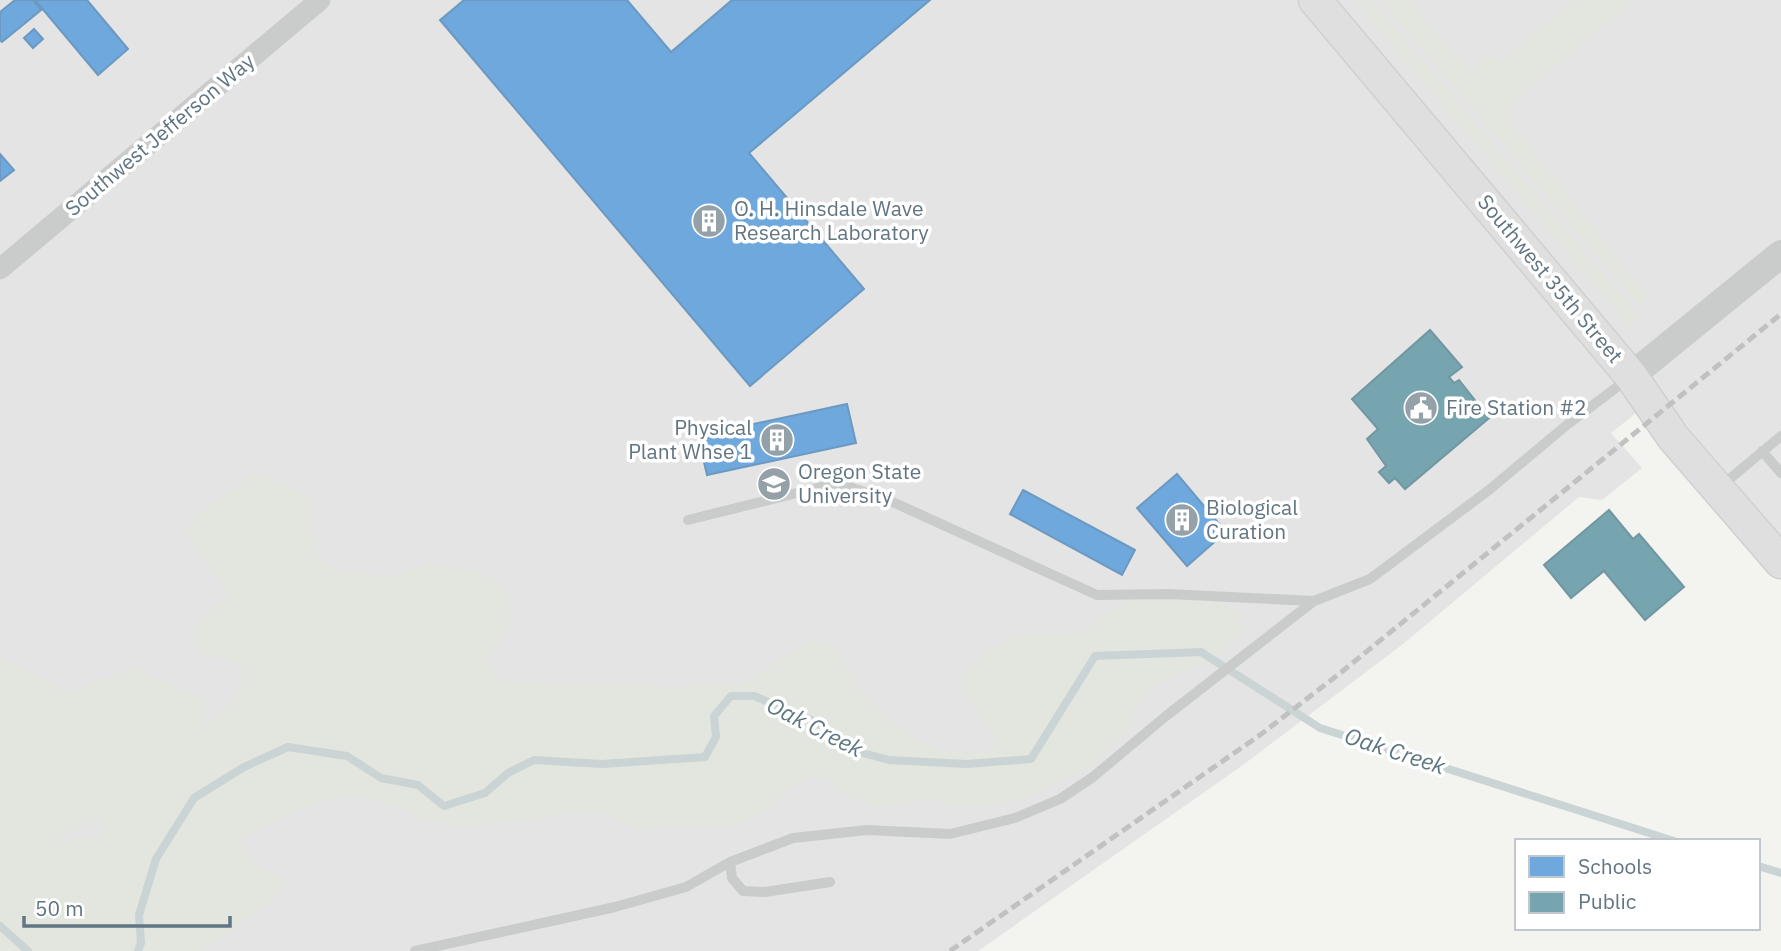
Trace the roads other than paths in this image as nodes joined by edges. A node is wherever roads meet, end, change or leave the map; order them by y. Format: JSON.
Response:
{"nodes":[{"id":1,"x":320,"y":0,"type":"edge"},
{"id":2,"x":1315,"y":0,"type":"edge"},
{"id":3,"x":1781,"y":254,"type":"edge"},
{"id":4,"x":0,"y":269,"type":"edge"},
{"id":5,"x":1631,"y":376,"type":"junction"},
{"id":6,"x":1781,"y":436,"type":"edge"},
{"id":7,"x":1762,"y":451,"type":"junction"},
{"id":8,"x":1781,"y":473,"type":"edge"},
{"id":9,"x":1718,"y":489,"type":"junction"},
{"id":10,"x":688,"y":520,"type":"dead end"},
{"id":11,"x":1781,"y":562,"type":"edge"},
{"id":12,"x":1314,"y":601,"type":"junction"},
{"id":13,"x":730,"y":862,"type":"junction"},
{"id":14,"x":830,"y":882,"type":"dead end"},
{"id":15,"x":415,"y":951,"type":"edge"}],
"edges":[{"from":1,"to":4,"type":"street","name":"Southwest Jefferson Way"},
{"from":2,"to":5,"type":"main road","name":"Southwest 35th Street"},
{"from":3,"to":5,"type":"street"},
{"from":5,"to":9,"type":"main road","name":"Southwest 35th Street"},
{"from":5,"to":12,"type":"lane"},
{"from":6,"to":7,"type":"lane"},
{"from":7,"to":8,"type":"lane"},
{"from":7,"to":9,"type":"lane"},
{"from":9,"to":11,"type":"main road","name":"Southwest 35th Street"},
{"from":10,"to":12,"type":"lane"},
{"from":12,"to":13,"type":"lane"},
{"from":13,"to":14,"type":"lane"},
{"from":13,"to":15,"type":"lane"}]}
